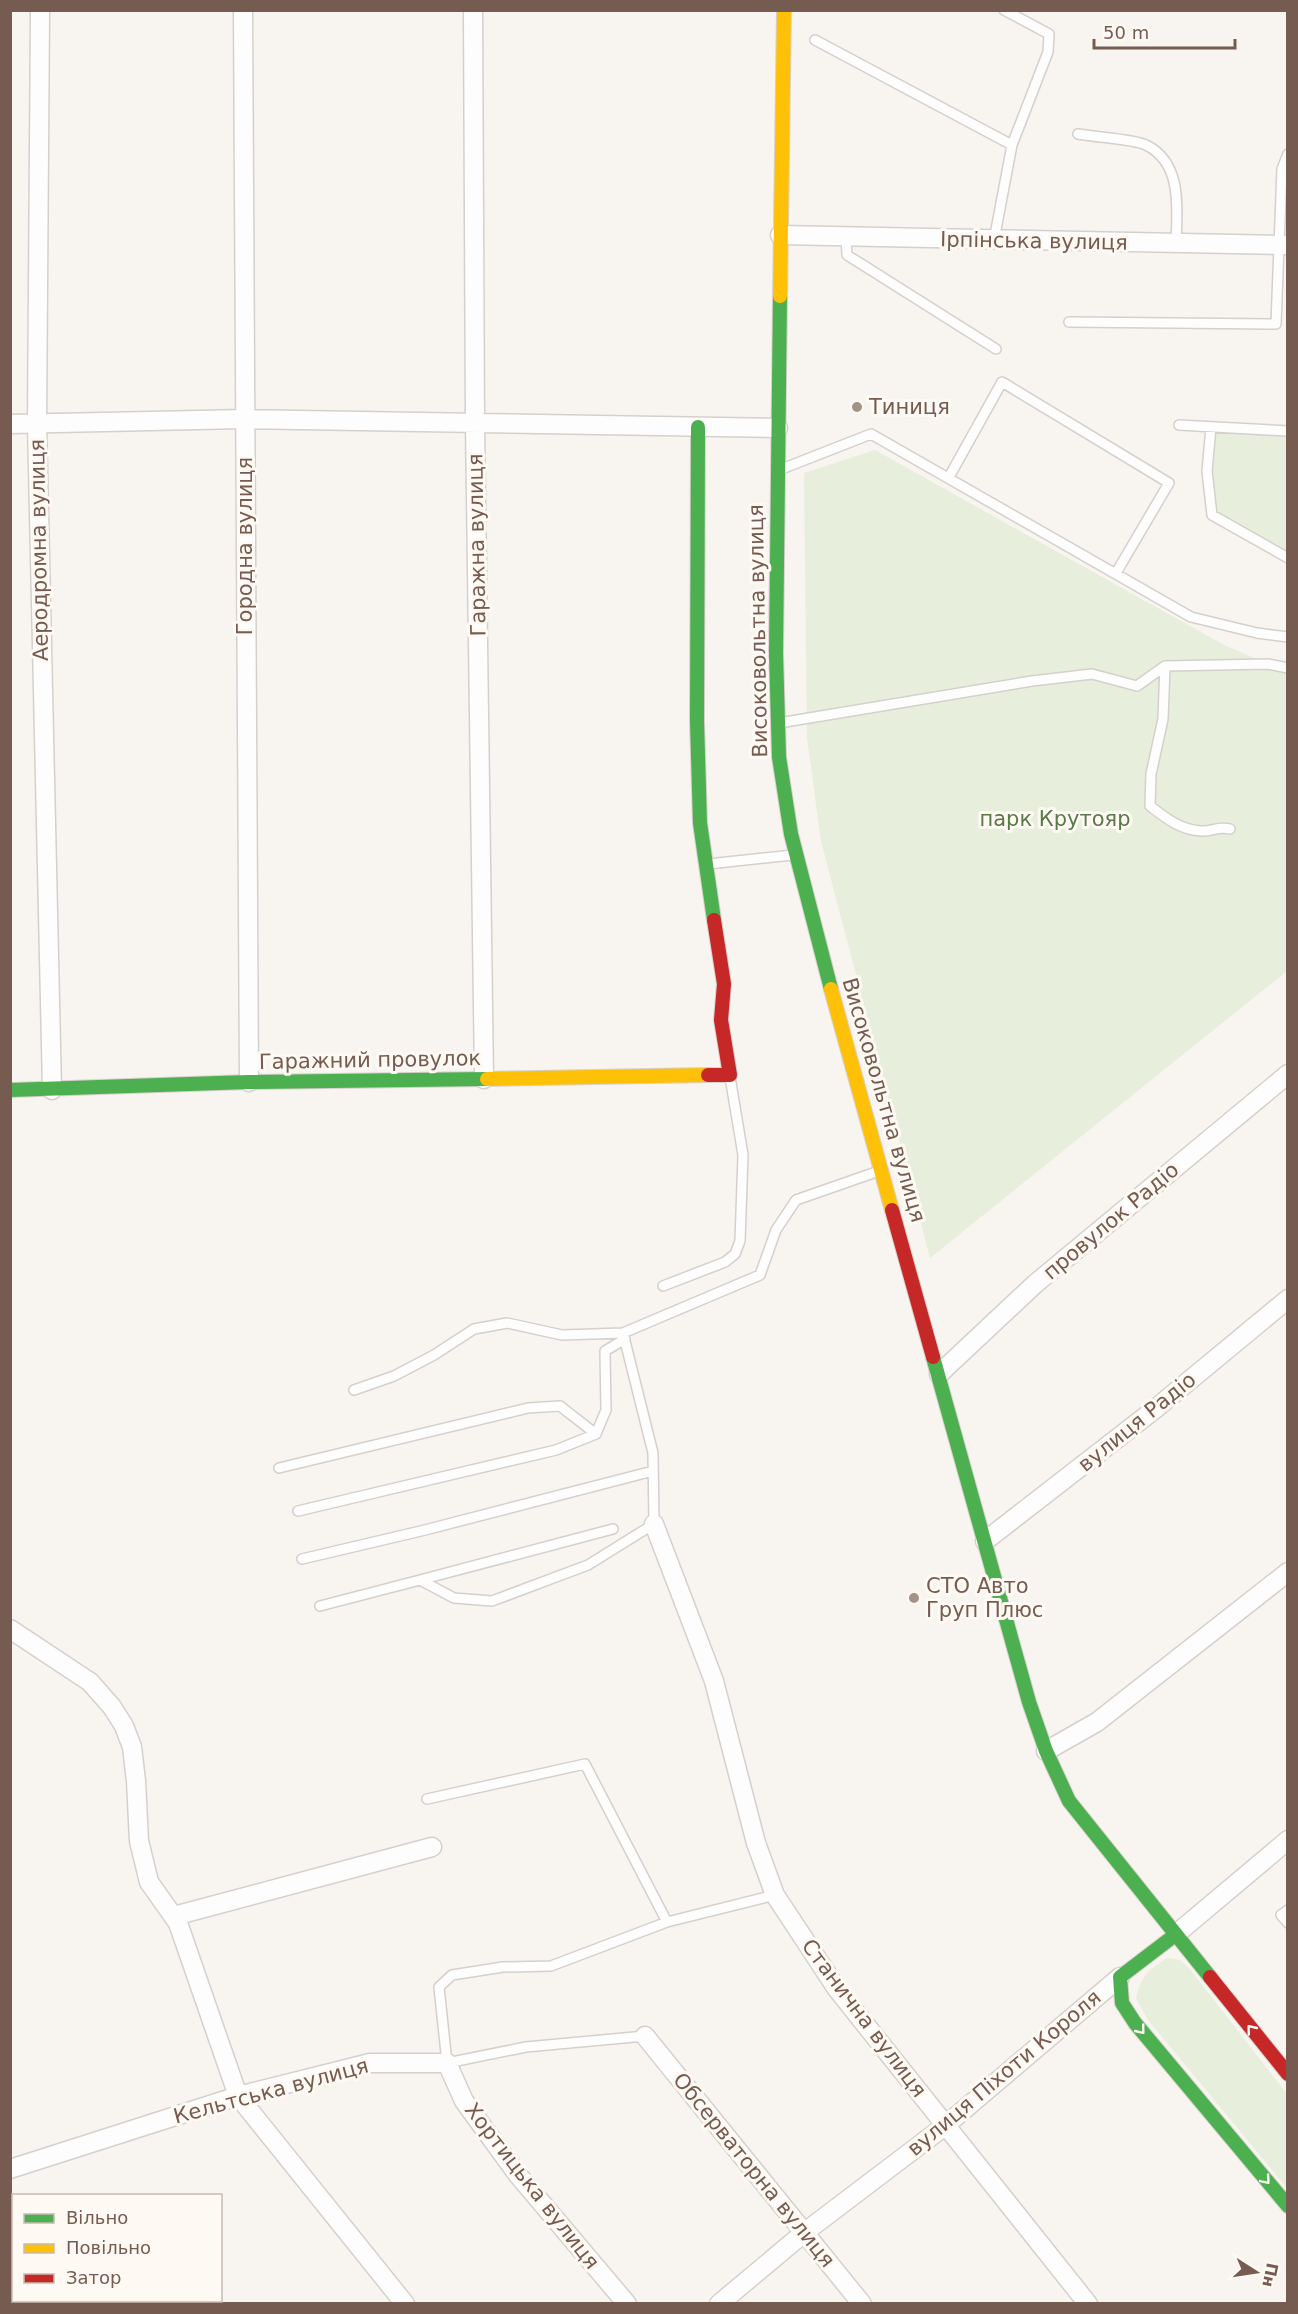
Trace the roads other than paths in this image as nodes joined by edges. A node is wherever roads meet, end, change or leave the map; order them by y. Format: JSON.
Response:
{"nodes":[{"id":1,"x":40,"y":10,"type":"edge"},
{"id":2,"x":243,"y":10,"type":"edge"},
{"id":3,"x":473,"y":10,"type":"edge"},
{"id":4,"x":784,"y":10,"type":"edge"},
{"id":5,"x":1004,"y":10,"type":"edge"},
{"id":6,"x":815,"y":40,"type":"dead end"},
{"id":7,"x":1078,"y":134,"type":"dead end"},
{"id":8,"x":1012,"y":145,"type":"junction"},
{"id":9,"x":1287,"y":154,"type":"edge"},
{"id":10,"x":780,"y":235,"type":"junction"},
{"id":11,"x":846,"y":237,"type":"junction"},
{"id":12,"x":994,"y":240,"type":"junction"},
{"id":13,"x":1176,"y":244,"type":"junction"},
{"id":14,"x":1283,"y":245,"type":"edge"},
{"id":15,"x":1069,"y":322,"type":"dead end"},
{"id":16,"x":996,"y":349,"type":"dead end"},
{"id":17,"x":244,"y":419,"type":"junction"},
{"id":18,"x":10,"y":424,"type":"edge"},
{"id":19,"x":37,"y":424,"type":"junction"},
{"id":20,"x":475,"y":424,"type":"junction"},
{"id":21,"x":1179,"y":425,"type":"dead end"},
{"id":22,"x":698,"y":427,"type":"junction"},
{"id":23,"x":1211,"y":427,"type":"junction"},
{"id":24,"x":778,"y":428,"type":"junction"},
{"id":25,"x":1287,"y":431,"type":"edge"},
{"id":26,"x":777,"y":471,"type":"junction"},
{"id":27,"x":949,"y":477,"type":"junction"},
{"id":28,"x":1287,"y":558,"type":"edge"},
{"id":29,"x":1116,"y":573,"type":"junction"},
{"id":30,"x":1287,"y":637,"type":"edge"},
{"id":31,"x":1165,"y":666,"type":"junction"},
{"id":32,"x":1287,"y":668,"type":"edge"},
{"id":33,"x":777,"y":723,"type":"junction"},
{"id":34,"x":1230,"y":829,"type":"dead end"},
{"id":35,"x":796,"y":855,"type":"junction"},
{"id":36,"x":705,"y":864,"type":"junction"},
{"id":37,"x":1287,"y":1074,"type":"edge"},
{"id":38,"x":730,"y":1075,"type":"junction"},
{"id":39,"x":484,"y":1079,"type":"junction"},
{"id":40,"x":249,"y":1082,"type":"junction"},
{"id":41,"x":10,"y":1090,"type":"edge"},
{"id":42,"x":52,"y":1090,"type":"junction"},
{"id":43,"x":882,"y":1170,"type":"junction"},
{"id":44,"x":663,"y":1286,"type":"dead end"},
{"id":45,"x":1287,"y":1299,"type":"edge"},
{"id":46,"x":624,"y":1336,"type":"junction"},
{"id":47,"x":939,"y":1374,"type":"junction"},
{"id":48,"x":354,"y":1390,"type":"dead end"},
{"id":49,"x":596,"y":1434,"type":"junction"},
{"id":50,"x":279,"y":1468,"type":"dead end"},
{"id":51,"x":653,"y":1471,"type":"junction"},
{"id":52,"x":298,"y":1511,"type":"dead end"},
{"id":53,"x":654,"y":1524,"type":"junction"},
{"id":54,"x":613,"y":1529,"type":"dead end"},
{"id":55,"x":985,"y":1541,"type":"junction"},
{"id":56,"x":302,"y":1559,"type":"dead end"},
{"id":57,"x":1287,"y":1572,"type":"edge"},
{"id":58,"x":420,"y":1580,"type":"junction"},
{"id":59,"x":320,"y":1606,"type":"dead end"},
{"id":60,"x":10,"y":1629,"type":"edge"},
{"id":61,"x":1046,"y":1751,"type":"junction"},
{"id":62,"x":427,"y":1799,"type":"dead end"},
{"id":63,"x":1287,"y":1840,"type":"edge"},
{"id":64,"x":432,"y":1847,"type":"dead end"},
{"id":65,"x":774,"y":1895,"type":"junction"},
{"id":66,"x":1287,"y":1911,"type":"edge"},
{"id":67,"x":174,"y":1916,"type":"junction"},
{"id":68,"x":667,"y":1922,"type":"junction"},
{"id":69,"x":1287,"y":1923,"type":"edge"},
{"id":70,"x":1175,"y":1935,"type":"junction"},
{"id":71,"x":1120,"y":1977,"type":"junction"},
{"id":72,"x":645,"y":2036,"type":"joint"},
{"id":73,"x":1287,"y":2052,"type":"edge"},
{"id":74,"x":1270,"y":2053,"type":"junction"},
{"id":75,"x":447,"y":2063,"type":"junction"},
{"id":76,"x":1287,"y":2074,"type":"edge"},
{"id":77,"x":238,"y":2096,"type":"junction"},
{"id":78,"x":946,"y":2125,"type":"junction"},
{"id":79,"x":10,"y":2169,"type":"edge"},
{"id":80,"x":1287,"y":2206,"type":"edge"},
{"id":81,"x":805,"y":2232,"type":"junction"},
{"id":82,"x":405,"y":2304,"type":"edge"},
{"id":83,"x":627,"y":2304,"type":"edge"},
{"id":84,"x":719,"y":2304,"type":"edge"},
{"id":85,"x":862,"y":2304,"type":"edge"},
{"id":86,"x":1088,"y":2304,"type":"edge"}],
"edges":[{"from":1,"to":19,"type":"street","name":"Аеродромна вулиця"},
{"from":2,"to":17,"type":"street","name":"Городна вулиця"},
{"from":3,"to":20,"type":"street","name":"Гаражна вулиця"},
{"from":4,"to":10,"type":"main road","name":"Високовольтна вулиця"},
{"from":5,"to":8,"type":"lane"},
{"from":6,"to":8,"type":"lane"},
{"from":7,"to":13,"type":"lane"},
{"from":8,"to":12,"type":"lane"},
{"from":9,"to":14,"type":"lane"},
{"from":10,"to":11,"type":"street","name":"Ірпінська вулиця"},
{"from":10,"to":24,"type":"main road","name":"Високовольтна вулиця"},
{"from":11,"to":12,"type":"street","name":"Ірпінська вулиця"},
{"from":11,"to":16,"type":"lane"},
{"from":12,"to":13,"type":"street","name":"Ірпінська вулиця"},
{"from":13,"to":14,"type":"street","name":"Ірпінська вулиця"},
{"from":14,"to":15,"type":"lane"},
{"from":17,"to":19,"type":"street"},
{"from":17,"to":20,"type":"street"},
{"from":17,"to":40,"type":"street","name":"Городна вулиця"},
{"from":18,"to":19,"type":"street"},
{"from":19,"to":42,"type":"street","name":"Аеродромна вулиця"},
{"from":20,"to":22,"type":"street"},
{"from":20,"to":39,"type":"street","name":"Гаражна вулиця"},
{"from":21,"to":23,"type":"lane"},
{"from":22,"to":24,"type":"street"},
{"from":22,"to":36,"type":"main road"},
{"from":23,"to":25,"type":"lane"},
{"from":23,"to":28,"type":"lane"},
{"from":24,"to":26,"type":"main road","name":"Високовольтна вулиця"},
{"from":26,"to":27,"type":"lane"},
{"from":26,"to":33,"type":"main road","name":"Високовольтна вулиця"},
{"from":27,"to":29,"type":"lane"},
{"from":27,"to":29,"type":"lane"},
{"from":29,"to":30,"type":"lane"},
{"from":31,"to":32,"type":"lane"},
{"from":31,"to":33,"type":"lane"},
{"from":31,"to":34,"type":"lane"},
{"from":33,"to":35,"type":"main road","name":"Високовольтна вулиця"},
{"from":35,"to":36,"type":"lane"},
{"from":35,"to":43,"type":"main road","name":"Високовольтна вулиця"},
{"from":36,"to":38,"type":"main road"},
{"from":37,"to":47,"type":"street","name":"провулок Радіо"},
{"from":38,"to":39,"type":"main road","name":"Гаражний провулок"},
{"from":38,"to":44,"type":"lane"},
{"from":39,"to":40,"type":"main road","name":"Гаражний провулок"},
{"from":40,"to":42,"type":"main road","name":"Гаражний провулок"},
{"from":41,"to":42,"type":"main road","name":"Гаражний провулок"},
{"from":43,"to":46,"type":"lane"},
{"from":43,"to":47,"type":"main road","name":"Високовольтна вулиця"},
{"from":45,"to":55,"type":"street","name":"вулиця Радіо"},
{"from":46,"to":48,"type":"lane"},
{"from":46,"to":49,"type":"lane"},
{"from":46,"to":51,"type":"lane"},
{"from":47,"to":55,"type":"main road","name":"Високовольтна вулиця"},
{"from":49,"to":50,"type":"lane"},
{"from":49,"to":52,"type":"lane"},
{"from":51,"to":53,"type":"lane"},
{"from":51,"to":56,"type":"lane"},
{"from":53,"to":58,"type":"lane"},
{"from":53,"to":65,"type":"street","name":"Станична вулиця"},
{"from":54,"to":58,"type":"lane"},
{"from":55,"to":61,"type":"main road","name":"Високовольтна вулиця"},
{"from":57,"to":61,"type":"street"},
{"from":58,"to":59,"type":"lane"},
{"from":60,"to":67,"type":"street"},
{"from":61,"to":70,"type":"main road","name":"Високовольтна вулиця"},
{"from":62,"to":68,"type":"lane"},
{"from":63,"to":70,"type":"street","name":"вулиця Піхоти Короля"},
{"from":64,"to":67,"type":"street"},
{"from":65,"to":68,"type":"lane"},
{"from":65,"to":78,"type":"street","name":"Станична вулиця"},
{"from":66,"to":69,"type":"lane"},
{"from":67,"to":77,"type":"street"},
{"from":68,"to":75,"type":"lane"},
{"from":70,"to":71,"type":"main road","name":"вулиця Піхоти Короля"},
{"from":74,"to":70,"type":"main road","name":"Високовольтна вулиця","one_way":true},
{"from":71,"to":78,"type":"street","name":"вулиця Піхоти Короля"},
{"from":71,"to":80,"type":"main road","one_way":true},
{"from":72,"to":75,"type":"lane","name":"Кельтська вулиця"},
{"from":72,"to":81,"type":"street","name":"Обсерваторна вулиця"},
{"from":73,"to":74,"type":"lane"},
{"from":74,"to":76,"type":"main road","name":"Високовольтна вулиця"},
{"from":75,"to":77,"type":"street","name":"Кельтська вулиця"},
{"from":75,"to":83,"type":"street","name":"Хортицька вулиця"},
{"from":77,"to":79,"type":"street","name":"Кельтська вулиця"},
{"from":77,"to":82,"type":"street"},
{"from":78,"to":81,"type":"street","name":"вулиця Піхоти Короля"},
{"from":78,"to":86,"type":"street","name":"Станична вулиця"},
{"from":81,"to":84,"type":"street","name":"вулиця Піхоти Короля"},
{"from":81,"to":85,"type":"street","name":"Обсерваторна вулиця"}]}
